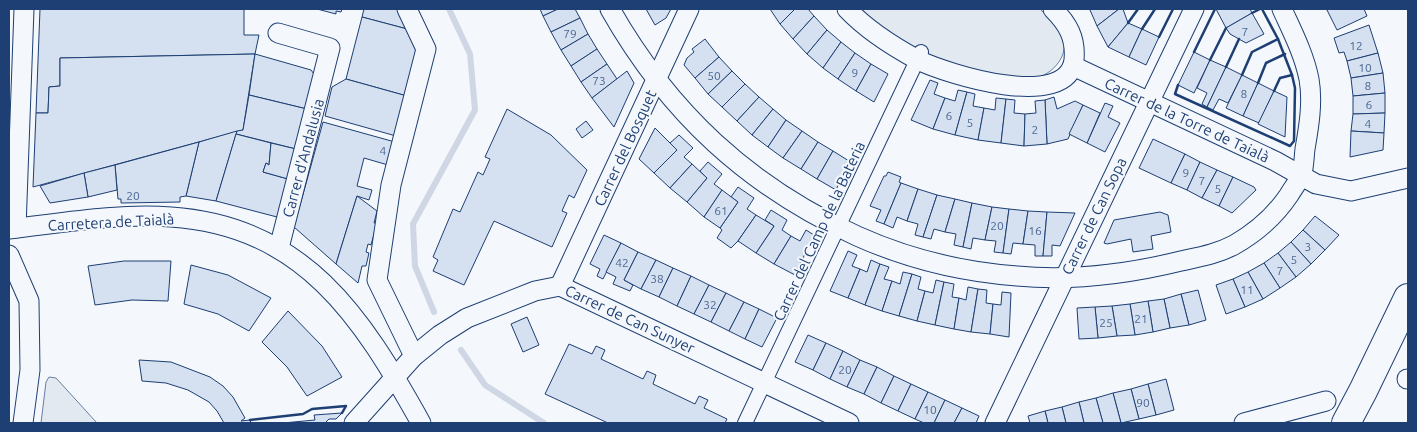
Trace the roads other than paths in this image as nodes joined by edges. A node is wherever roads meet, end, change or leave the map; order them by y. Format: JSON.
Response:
{"nodes":[{"id":1,"x":24,"y":9,"type":"edge"},
{"id":2,"x":407,"y":9,"type":"edge"},
{"id":3,"x":610,"y":9,"type":"edge"},
{"id":4,"x":689,"y":9,"type":"edge"},
{"id":5,"x":847,"y":9,"type":"edge"},
{"id":6,"x":1054,"y":9,"type":"edge"},
{"id":7,"x":1194,"y":9,"type":"edge"},
{"id":8,"x":1282,"y":9,"type":"edge"},
{"id":9,"x":278,"y":33,"type":"dead end"},
{"id":10,"x":16,"y":38,"type":"edge"},
{"id":11,"x":919,"y":56,"type":"junction"},
{"id":12,"x":1073,"y":66,"type":"junction"},
{"id":13,"x":657,"y":79,"type":"junction"},
{"id":14,"x":1149,"y":102,"type":"junction"},
{"id":15,"x":1302,"y":174,"type":"junction"},
{"id":16,"x":1408,"y":178,"type":"edge"},
{"id":17,"x":839,"y":227,"type":"junction"},
{"id":18,"x":12,"y":228,"type":"edge"},
{"id":19,"x":279,"y":248,"type":"junction"},
{"id":20,"x":9,"y":255,"type":"edge"},
{"id":21,"x":1065,"y":276,"type":"junction"},
{"id":22,"x":560,"y":286,"type":"junction"},
{"id":23,"x":1408,"y":298,"type":"edge"},
{"id":24,"x":418,"y":352,"type":"junction"},
{"id":25,"x":395,"y":378,"type":"junction"},
{"id":26,"x":764,"y":384,"type":"junction"},
{"id":27,"x":1326,"y":401,"type":"dead end"},
{"id":28,"x":23,"y":423,"type":"edge"},
{"id":29,"x":354,"y":423,"type":"edge"},
{"id":30,"x":421,"y":423,"type":"edge"},
{"id":31,"x":745,"y":423,"type":"edge"},
{"id":32,"x":848,"y":423,"type":"edge"},
{"id":33,"x":995,"y":423,"type":"edge"},
{"id":34,"x":1244,"y":423,"type":"edge"},
{"id":35,"x":1346,"y":423,"type":"edge"}],
"edges":[{"from":1,"to":10,"type":"street"},
{"from":2,"to":24,"type":"street"},
{"from":3,"to":13,"type":"street"},
{"from":4,"to":13,"type":"street","name":"Carrer del Bosquet"},
{"from":5,"to":11,"type":"street"},
{"from":6,"to":12,"type":"street"},
{"from":7,"to":14,"type":"street","name":"Carrer de Can Sopa"},
{"from":8,"to":15,"type":"street"},
{"from":9,"to":19,"type":"street","name":"Carrer d'Andalusia"},
{"from":10,"to":18,"type":"street"},
{"from":11,"to":12,"type":"street"},
{"from":11,"to":17,"type":"street","name":"Carrer del Camp de la Bateria"},
{"from":12,"to":14,"type":"street","name":"Carrer de la Torre de Taialà"},
{"from":13,"to":17,"type":"street"},
{"from":13,"to":22,"type":"street","name":"Carrer del Bosquet"},
{"from":14,"to":15,"type":"street","name":"Carrer de la Torre de Taialà"},
{"from":14,"to":21,"type":"street","name":"Carrer de Can Sopa"},
{"from":15,"to":16,"type":"street","name":"Carrer de la Torre de Taialà"},
{"from":15,"to":21,"type":"street"},
{"from":17,"to":21,"type":"street"},
{"from":17,"to":26,"type":"street","name":"Carrer del Camp de la Bateria"},
{"from":18,"to":19,"type":"street","name":"Carretera de Taialà"},
{"from":19,"to":25,"type":"street","name":"Carretera de Taialà"},
{"from":20,"to":28,"type":"street"},
{"from":21,"to":33,"type":"street","name":"Carrer de Can Sopa"},
{"from":22,"to":24,"type":"street","name":"Carrer de Can Sunyer"},
{"from":22,"to":26,"type":"street","name":"Carrer de Can Sunyer"},
{"from":23,"to":35,"type":"main road"},
{"from":24,"to":25,"type":"street","name":"Carrer de Can Sunyer"},
{"from":25,"to":29,"type":"street","name":"Carrer de Can Sunyer"},
{"from":25,"to":30,"type":"street","name":"Carretera de Taialà"},
{"from":26,"to":31,"type":"street","name":"Carrer del Camp de la Bateria"},
{"from":26,"to":32,"type":"street","name":"Carrer de Can Sunyer"},
{"from":27,"to":34,"type":"street"}]}
